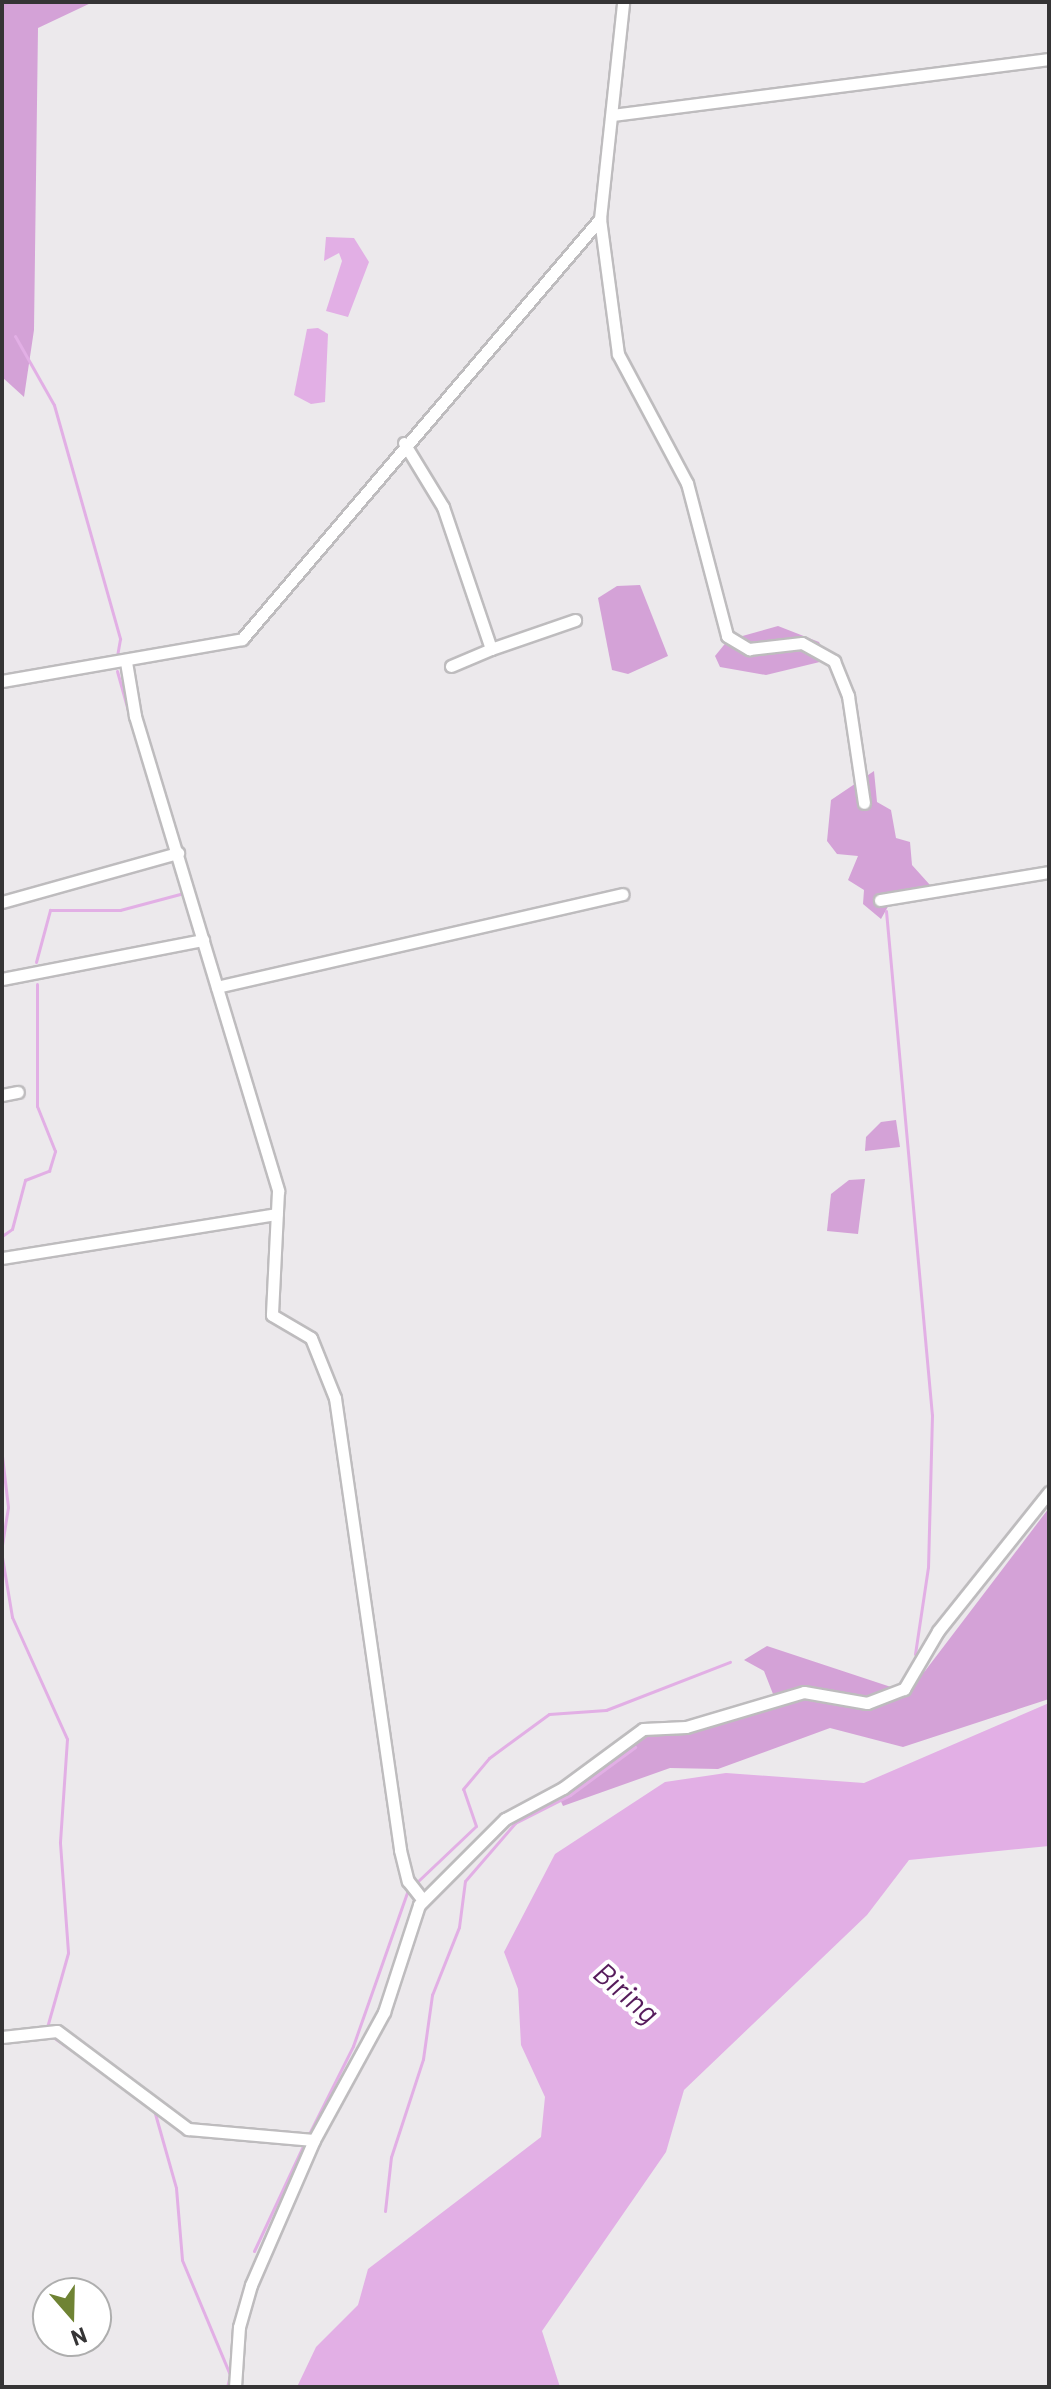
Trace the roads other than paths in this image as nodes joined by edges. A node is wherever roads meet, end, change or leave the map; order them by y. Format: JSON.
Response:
{"nodes":[{"id":1,"x":623,"y":2,"type":"edge"},
{"id":2,"x":1049,"y":59,"type":"edge"},
{"id":3,"x":612,"y":115,"type":"junction"},
{"id":4,"x":600,"y":219,"type":"junction"},
{"id":5,"x":404,"y":443,"type":"junction"},
{"id":6,"x":575,"y":620,"type":"dead end"},
{"id":7,"x":491,"y":649,"type":"junction"},
{"id":8,"x":126,"y":662,"type":"junction"},
{"id":9,"x":451,"y":666,"type":"dead end"},
{"id":10,"x":2,"y":681,"type":"edge"},
{"id":11,"x":864,"y":803,"type":"dead end"},
{"id":12,"x":178,"y":853,"type":"junction"},
{"id":13,"x":1049,"y":872,"type":"edge"},
{"id":14,"x":622,"y":894,"type":"dead end"},
{"id":15,"x":880,"y":900,"type":"dead end"},
{"id":16,"x":2,"y":902,"type":"edge"},
{"id":17,"x":203,"y":940,"type":"junction"},
{"id":18,"x":2,"y":979,"type":"edge"},
{"id":19,"x":217,"y":987,"type":"junction"},
{"id":20,"x":18,"y":1092,"type":"dead end"},
{"id":21,"x":2,"y":1095,"type":"edge"},
{"id":22,"x":277,"y":1214,"type":"junction"},
{"id":23,"x":2,"y":1258,"type":"edge"},
{"id":24,"x":1049,"y":1492,"type":"edge"},
{"id":25,"x":423,"y":1900,"type":"junction"},
{"id":26,"x":2,"y":2037,"type":"edge"},
{"id":27,"x":314,"y":2140,"type":"junction"},
{"id":28,"x":235,"y":2387,"type":"edge"}],
"edges":[{"from":1,"to":3,"type":"street"},
{"from":2,"to":3,"type":"street"},
{"from":3,"to":4,"type":"street"},
{"from":4,"to":5,"type":"street"},
{"from":4,"to":11,"type":"street"},
{"from":5,"to":7,"type":"street"},
{"from":5,"to":8,"type":"street"},
{"from":6,"to":7,"type":"street"},
{"from":7,"to":9,"type":"street"},
{"from":8,"to":10,"type":"street"},
{"from":8,"to":12,"type":"street"},
{"from":12,"to":16,"type":"street"},
{"from":12,"to":17,"type":"street"},
{"from":13,"to":15,"type":"street"},
{"from":14,"to":19,"type":"street"},
{"from":17,"to":18,"type":"street"},
{"from":17,"to":19,"type":"street"},
{"from":19,"to":22,"type":"street"},
{"from":20,"to":21,"type":"street"},
{"from":22,"to":23,"type":"street"},
{"from":22,"to":25,"type":"street"},
{"from":24,"to":25,"type":"street"},
{"from":25,"to":27,"type":"street"},
{"from":26,"to":27,"type":"street"},
{"from":27,"to":28,"type":"street"}]}
